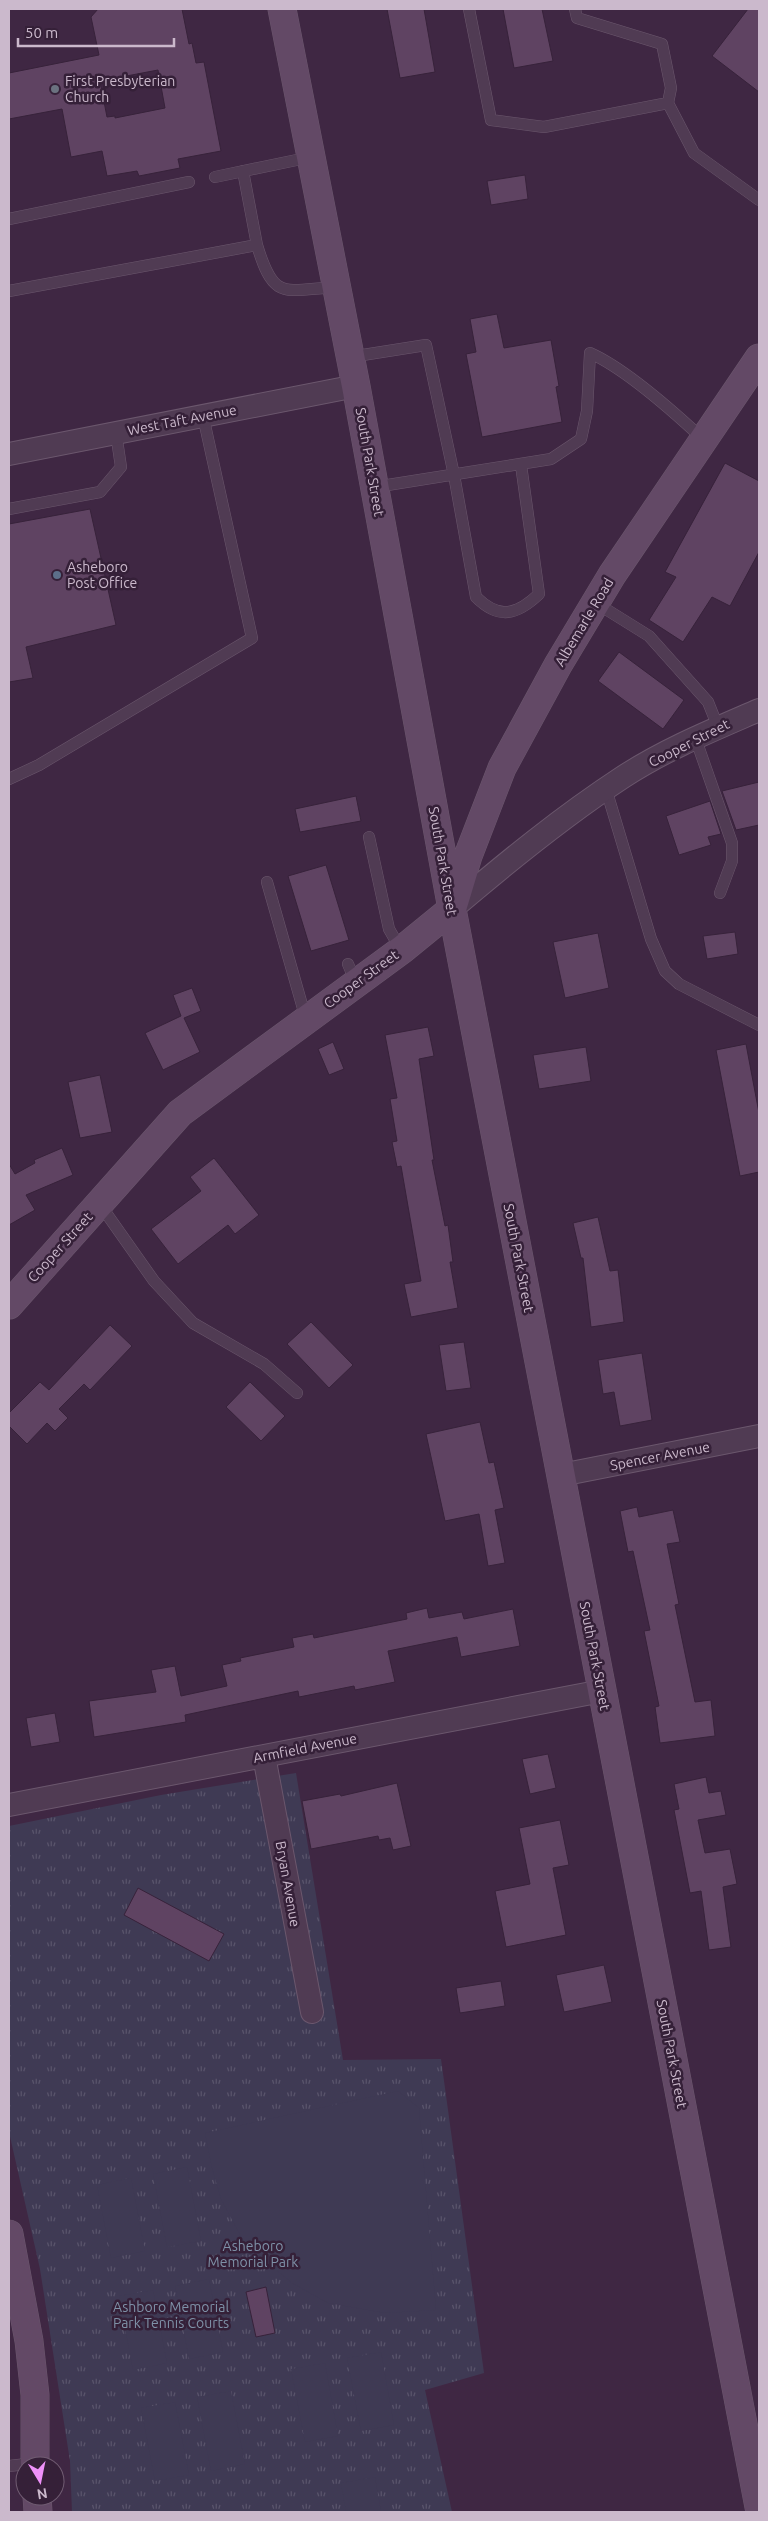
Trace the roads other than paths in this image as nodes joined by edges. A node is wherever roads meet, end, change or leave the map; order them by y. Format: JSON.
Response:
{"nodes":[{"id":1,"x":282,"y":9,"type":"edge"},
{"id":2,"x":469,"y":9,"type":"edge"},
{"id":3,"x":575,"y":9,"type":"edge"},
{"id":4,"x":668,"y":103,"type":"junction"},
{"id":5,"x":312,"y":157,"type":"junction"},
{"id":6,"x":243,"y":171,"type":"junction"},
{"id":7,"x":215,"y":177,"type":"dead end"},
{"id":8,"x":189,"y":182,"type":"dead end"},
{"id":9,"x":759,"y":200,"type":"edge"},
{"id":10,"x":9,"y":220,"type":"edge"},
{"id":11,"x":257,"y":245,"type":"junction"},
{"id":12,"x":337,"y":287,"type":"junction"},
{"id":13,"x":9,"y":291,"type":"edge"},
{"id":14,"x":350,"y":357,"type":"junction"},
{"id":15,"x":759,"y":358,"type":"edge"},
{"id":16,"x":356,"y":386,"type":"junction"},
{"id":17,"x":203,"y":416,"type":"junction"},
{"id":18,"x":116,"y":433,"type":"junction"},
{"id":19,"x":704,"y":440,"type":"junction"},
{"id":20,"x":9,"y":454,"type":"edge"},
{"id":21,"x":520,"y":464,"type":"junction"},
{"id":22,"x":454,"y":476,"type":"junction"},
{"id":23,"x":374,"y":488,"type":"junction"},
{"id":24,"x":9,"y":509,"type":"edge"},
{"id":25,"x":596,"y":602,"type":"junction"},
{"id":26,"x":759,"y":710,"type":"edge"},
{"id":27,"x":718,"y":727,"type":"junction"},
{"id":28,"x":695,"y":737,"type":"junction"},
{"id":29,"x":9,"y":779,"type":"edge"},
{"id":30,"x":606,"y":789,"type":"junction"},
{"id":31,"x":369,"y":837,"type":"dead end"},
{"id":32,"x":267,"y":882,"type":"dead end"},
{"id":33,"x":720,"y":893,"type":"dead end"},
{"id":34,"x":452,"y":909,"type":"junction"},
{"id":35,"x":401,"y":950,"type":"junction"},
{"id":36,"x":306,"y":1019,"type":"junction"},
{"id":37,"x":759,"y":1025,"type":"edge"},
{"id":38,"x":99,"y":1203,"type":"junction"},
{"id":39,"x":9,"y":1305,"type":"edge"},
{"id":40,"x":297,"y":1393,"type":"dead end"},
{"id":41,"x":759,"y":1436,"type":"edge"},
{"id":42,"x":560,"y":1476,"type":"junction"},
{"id":43,"x":602,"y":1691,"type":"junction"},
{"id":44,"x":264,"y":1756,"type":"junction"},
{"id":45,"x":9,"y":1805,"type":"edge"},
{"id":46,"x":312,"y":2012,"type":"dead end"},
{"id":47,"x":9,"y":2234,"type":"edge"},
{"id":48,"x":27,"y":2456,"type":"edge"},
{"id":49,"x":759,"y":2508,"type":"edge"}],
"edges":[{"from":1,"to":5,"type":"main road","name":"South Park Street"},
{"from":2,"to":4,"type":"lane"},
{"from":3,"to":4,"type":"lane"},
{"from":4,"to":9,"type":"lane"},
{"from":5,"to":6,"type":"lane"},
{"from":5,"to":12,"type":"main road","name":"South Park Street"},
{"from":6,"to":7,"type":"lane"},
{"from":6,"to":11,"type":"lane"},
{"from":8,"to":10,"type":"lane"},
{"from":11,"to":12,"type":"lane"},
{"from":11,"to":13,"type":"lane"},
{"from":12,"to":14,"type":"main road","name":"South Park Street"},
{"from":14,"to":16,"type":"main road","name":"South Park Street"},
{"from":14,"to":22,"type":"lane"},
{"from":15,"to":19,"type":"main road","name":"Albemarle Road"},
{"from":16,"to":17,"type":"street","name":"West Taft Avenue"},
{"from":16,"to":23,"type":"main road","name":"South Park Street"},
{"from":17,"to":18,"type":"street","name":"West Taft Avenue"},
{"from":17,"to":29,"type":"lane"},
{"from":18,"to":20,"type":"street","name":"West Taft Avenue"},
{"from":18,"to":24,"type":"lane"},
{"from":19,"to":21,"type":"lane"},
{"from":19,"to":25,"type":"main road","name":"Albemarle Road"},
{"from":21,"to":22,"type":"lane"},
{"from":21,"to":22,"type":"lane"},
{"from":22,"to":23,"type":"lane"},
{"from":23,"to":34,"type":"main road","name":"South Park Street"},
{"from":25,"to":27,"type":"lane"},
{"from":25,"to":34,"type":"main road","name":"Albemarle Road"},
{"from":26,"to":27,"type":"street","name":"Cooper Street"},
{"from":27,"to":28,"type":"street","name":"Cooper Street"},
{"from":28,"to":30,"type":"street","name":"Cooper Street"},
{"from":28,"to":33,"type":"lane"},
{"from":30,"to":34,"type":"street","name":"Cooper Street"},
{"from":30,"to":37,"type":"lane"},
{"from":31,"to":35,"type":"lane"},
{"from":32,"to":36,"type":"lane"},
{"from":34,"to":35,"type":"main road","name":"Cooper Street"},
{"from":34,"to":42,"type":"main road","name":"South Park Street"},
{"from":35,"to":36,"type":"main road","name":"Cooper Street"},
{"from":36,"to":38,"type":"main road","name":"Cooper Street"},
{"from":38,"to":39,"type":"main road","name":"Cooper Street"},
{"from":38,"to":40,"type":"lane"},
{"from":41,"to":42,"type":"street","name":"Spencer Avenue"},
{"from":42,"to":43,"type":"main road","name":"South Park Street"},
{"from":43,"to":44,"type":"street","name":"Armfield Avenue"},
{"from":43,"to":49,"type":"main road","name":"South Park Street"},
{"from":44,"to":45,"type":"street","name":"Armfield Avenue"},
{"from":44,"to":46,"type":"street","name":"Bryan Avenue"},
{"from":47,"to":48,"type":"main road"}]}
